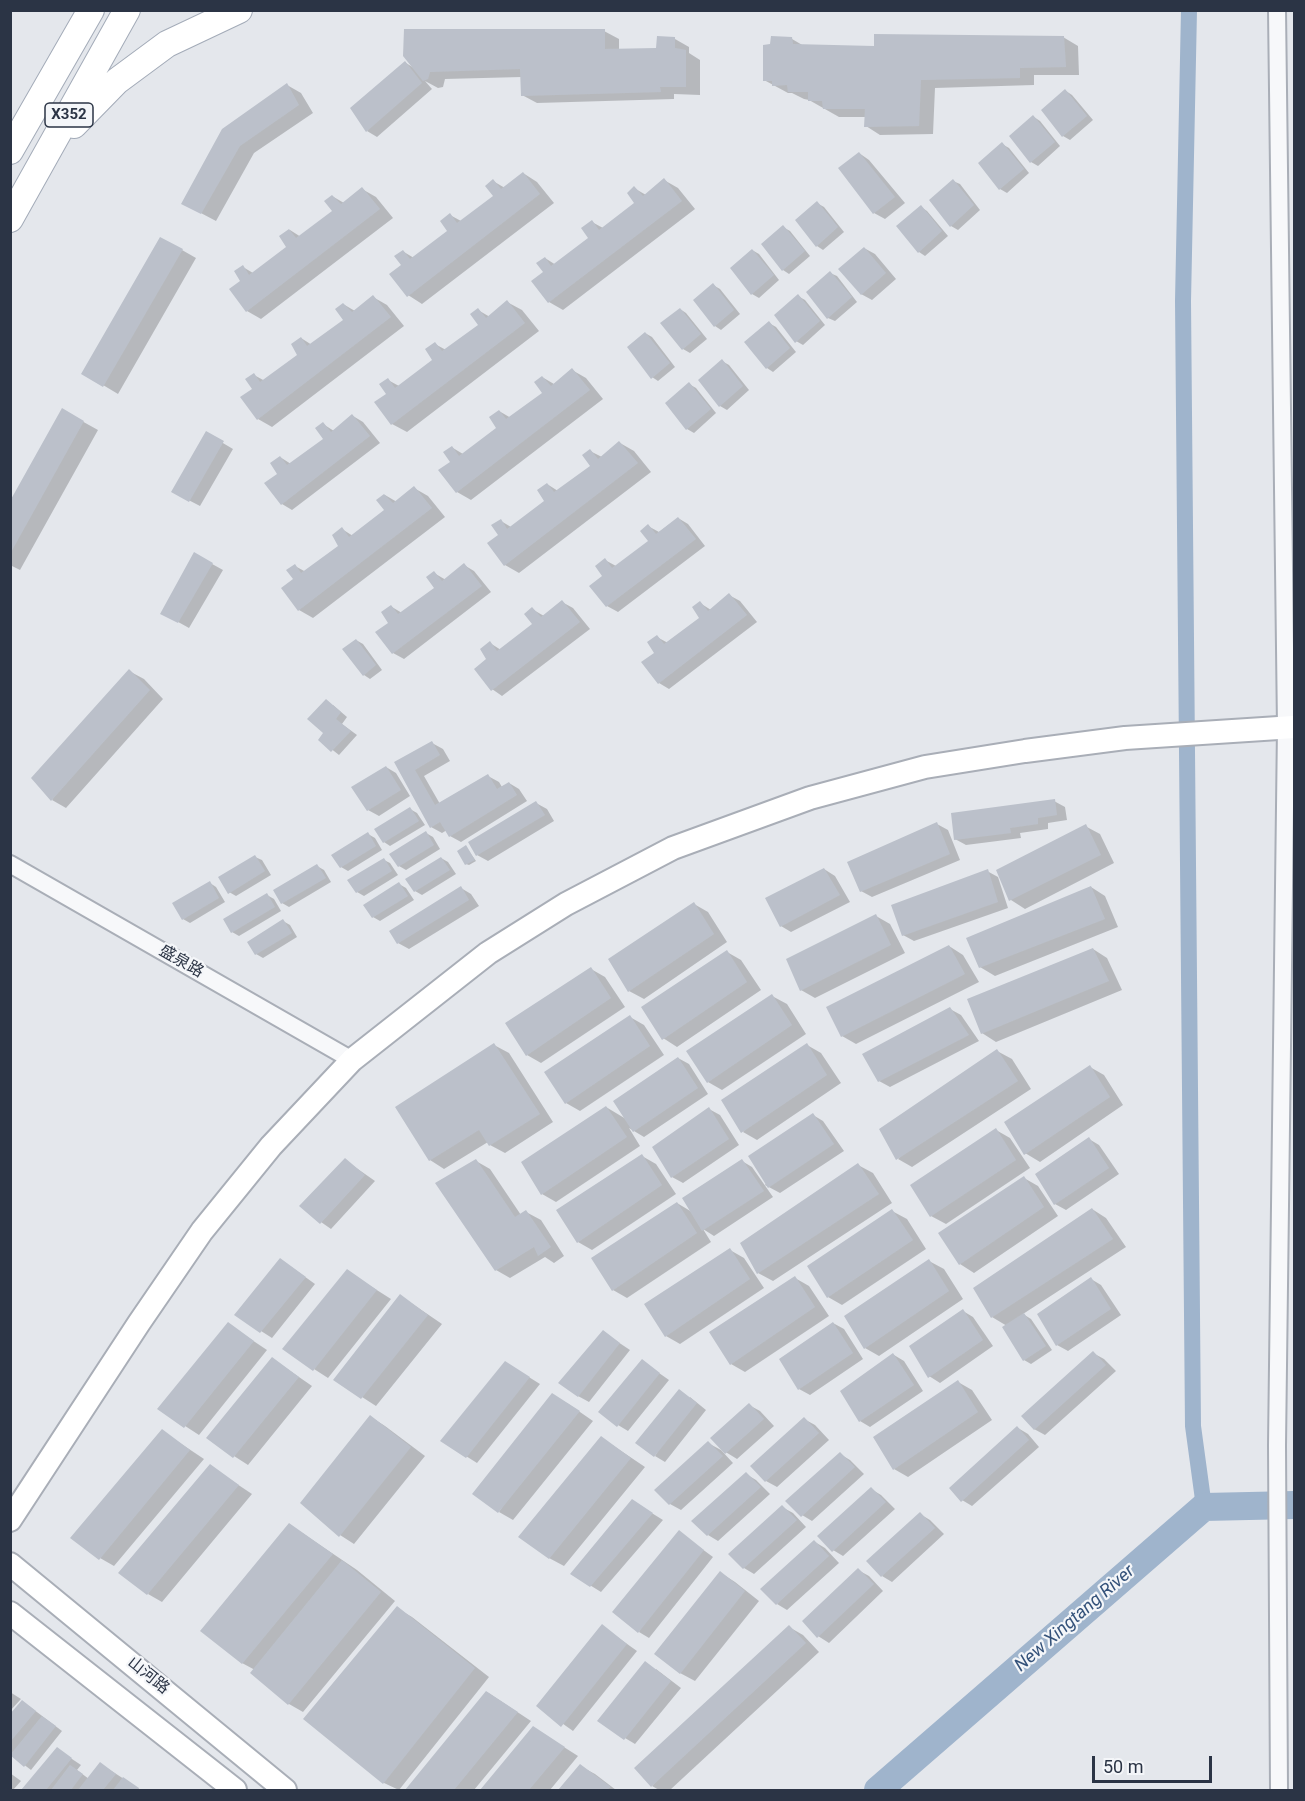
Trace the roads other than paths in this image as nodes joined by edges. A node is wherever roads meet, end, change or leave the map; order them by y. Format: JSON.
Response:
{"nodes":[{"id":1,"x":91,"y":10,"type":"edge"},
{"id":2,"x":127,"y":10,"type":"edge"},
{"id":3,"x":239,"y":10,"type":"edge"},
{"id":4,"x":1277,"y":10,"type":"edge"},
{"id":5,"x":52,"y":146,"type":"junction"},
{"id":6,"x":10,"y":151,"type":"edge"},
{"id":7,"x":10,"y":219,"type":"edge"},
{"id":8,"x":1290,"y":727,"type":"edge"},
{"id":9,"x":10,"y":864,"type":"edge"},
{"id":10,"x":352,"y":1060,"type":"junction"},
{"id":11,"x":10,"y":1520,"type":"edge"},
{"id":12,"x":10,"y":1564,"type":"edge"},
{"id":13,"x":10,"y":1613,"type":"edge"},
{"id":14,"x":235,"y":1791,"type":"edge"},
{"id":15,"x":285,"y":1791,"type":"edge"},
{"id":16,"x":1279,"y":1791,"type":"edge"}],
"edges":[{"from":1,"to":6,"type":"main road","number":"X352"},
{"from":2,"to":5,"type":"main road","number":"X352"},
{"from":3,"to":5,"type":"main road"},
{"from":4,"to":8,"type":"street"},
{"from":5,"to":7,"type":"main road","number":"X352"},
{"from":8,"to":10,"type":"street"},
{"from":8,"to":16,"type":"street"},
{"from":9,"to":10,"type":"street","name":"盛泉路"},
{"from":10,"to":11,"type":"street"},
{"from":12,"to":15,"type":"street","name":"山河路"},
{"from":13,"to":14,"type":"street"}]}
